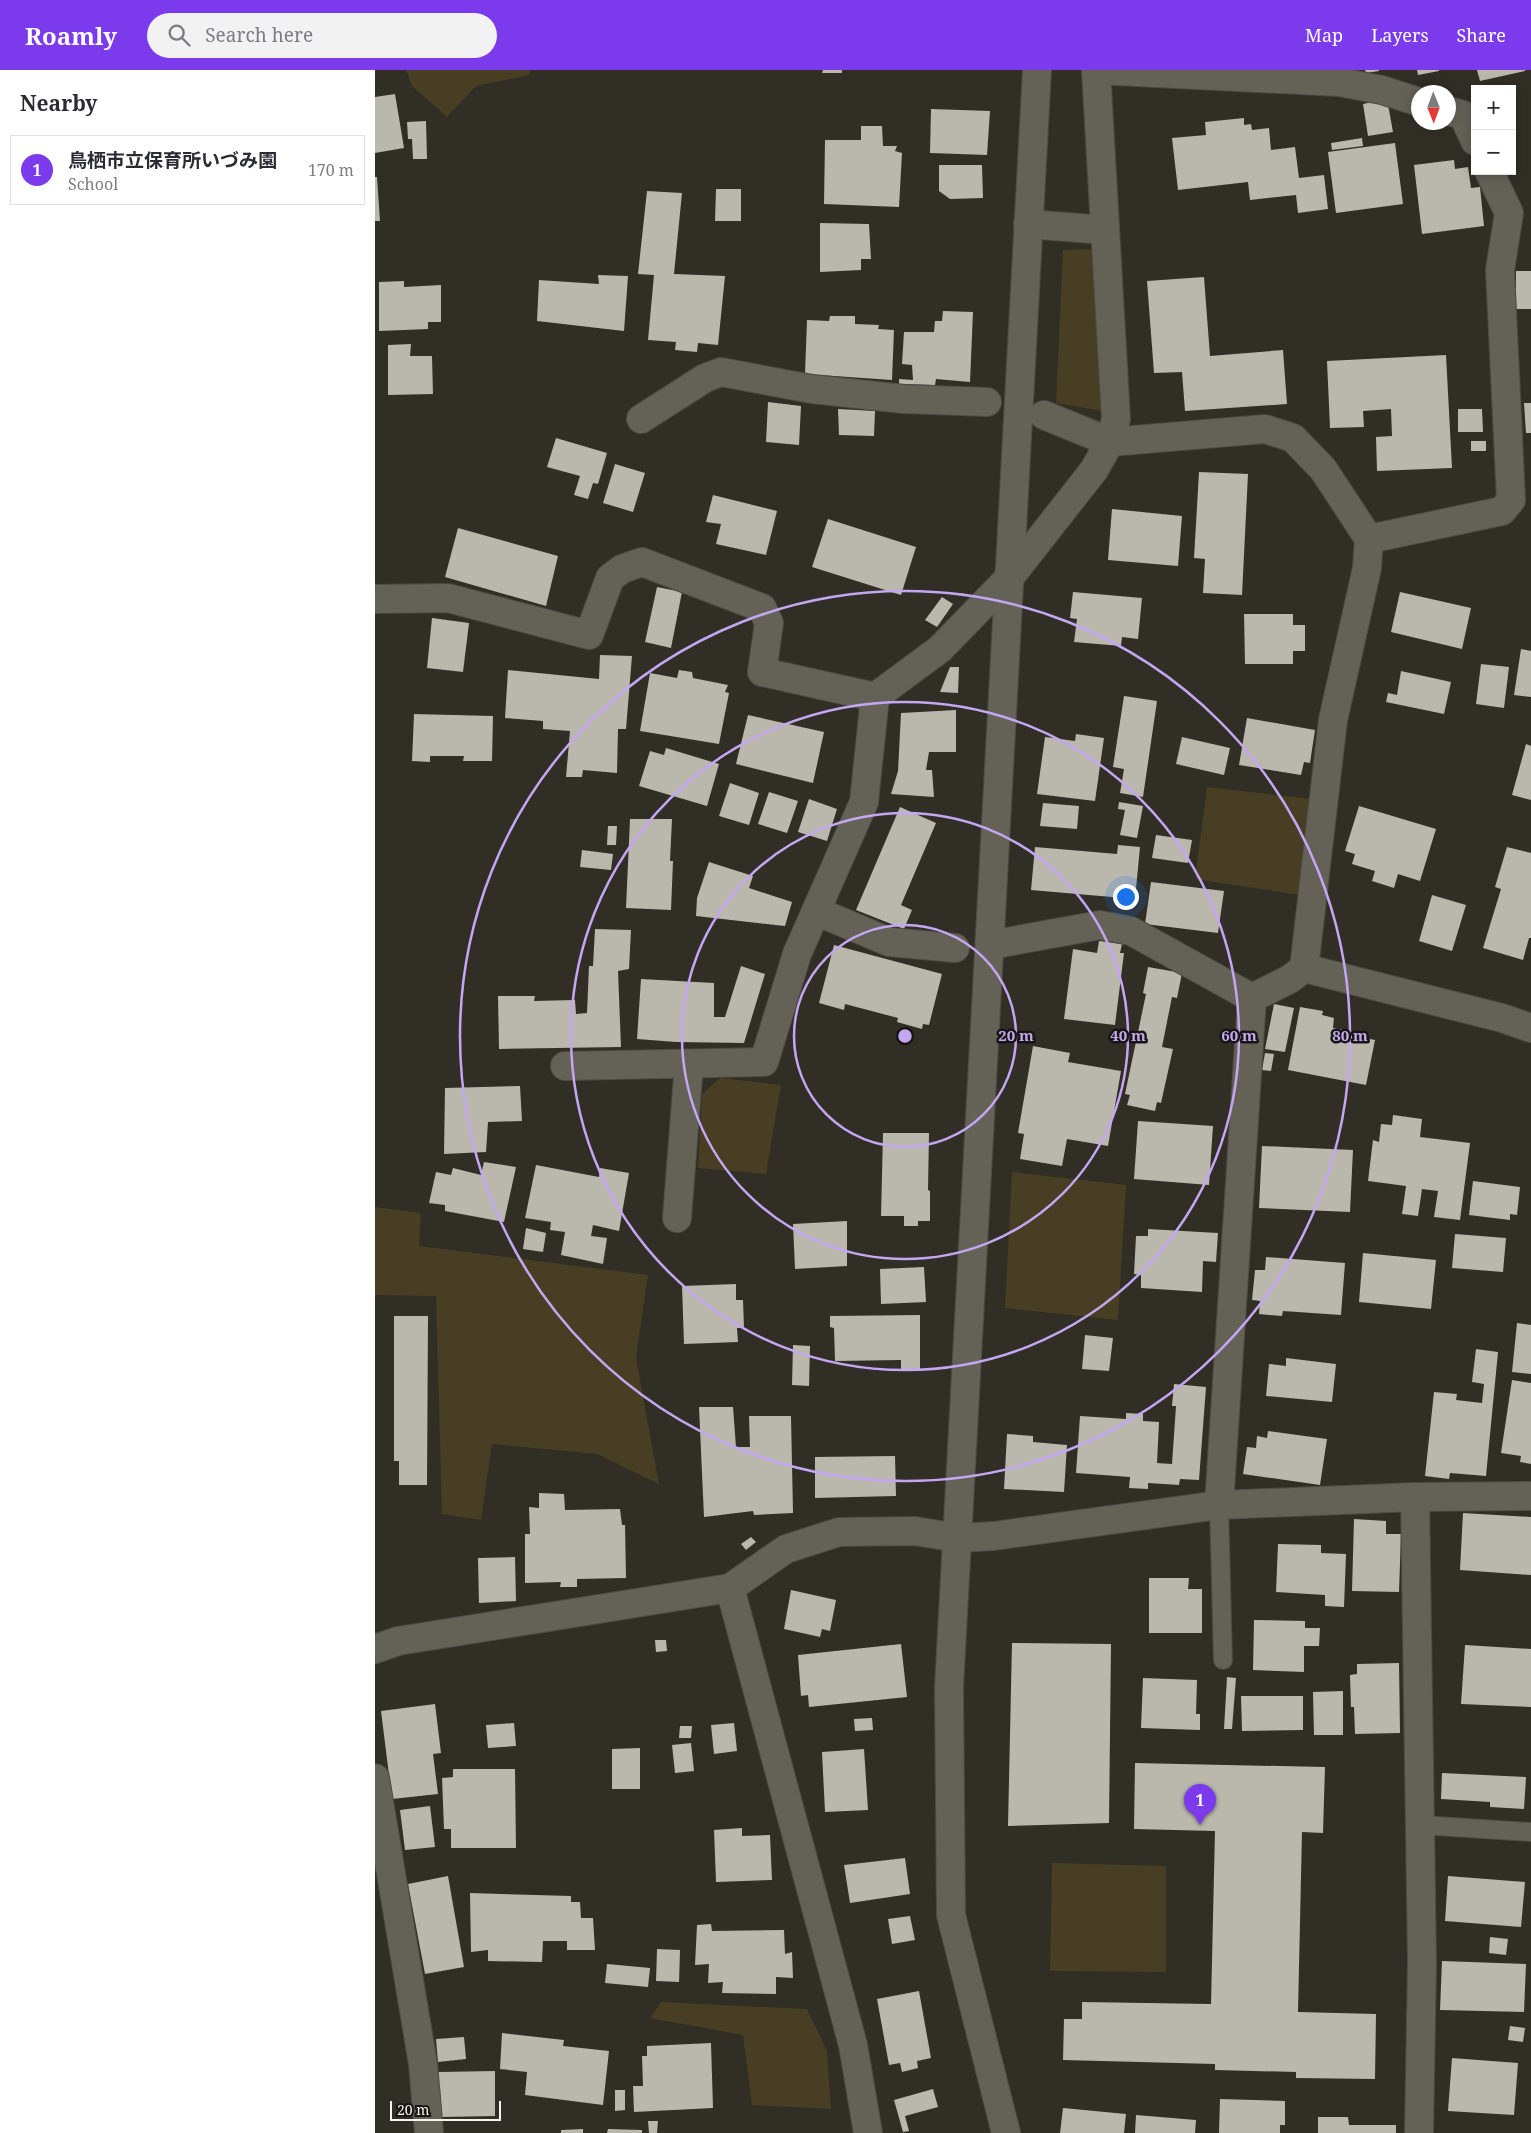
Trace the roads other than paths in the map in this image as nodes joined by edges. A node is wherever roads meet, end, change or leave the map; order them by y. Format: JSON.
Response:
{"nodes":[{"id":1,"x":1037,"y":70,"type":"edge"},
{"id":2,"x":1096,"y":70,"type":"edge"},
{"id":3,"x":1411,"y":99,"type":"edge"},
{"id":4,"x":1456,"y":114,"type":"edge"},
{"id":5,"x":1471,"y":133,"type":"edge"},
{"id":6,"x":1492,"y":175,"type":"edge"},
{"id":7,"x":1520,"y":210,"type":"edge"},
{"id":8,"x":1028,"y":224,"type":"junction"},
{"id":9,"x":1105,"y":230,"type":"junction"},
{"id":10,"x":987,"y":402,"type":"dead end"},
{"id":11,"x":1044,"y":415,"type":"dead end"},
{"id":12,"x":641,"y":419,"type":"dead end"},
{"id":13,"x":1110,"y":442,"type":"junction"},
{"id":14,"x":1521,"y":501,"type":"edge"},
{"id":15,"x":1369,"y":539,"type":"junction"},
{"id":16,"x":1010,"y":577,"type":"junction"},
{"id":17,"x":375,"y":599,"type":"edge"},
{"id":18,"x":875,"y":697,"type":"junction"},
{"id":19,"x":816,"y":911,"type":"junction"},
{"id":20,"x":989,"y":945,"type":"junction"},
{"id":21,"x":955,"y":948,"type":"dead end"},
{"id":22,"x":1303,"y":968,"type":"junction"},
{"id":23,"x":1252,"y":998,"type":"junction"},
{"id":24,"x":1531,"y":1028,"type":"edge"},
{"id":25,"x":689,"y":1064,"type":"junction"},
{"id":26,"x":565,"y":1066,"type":"dead end"},
{"id":27,"x":677,"y":1218,"type":"dead end"},
{"id":28,"x":1531,"y":1496,"type":"edge"},
{"id":29,"x":1415,"y":1497,"type":"junction"},
{"id":30,"x":1219,"y":1505,"type":"junction"},
{"id":31,"x":957,"y":1538,"type":"junction"},
{"id":32,"x":730,"y":1588,"type":"junction"},
{"id":33,"x":375,"y":1650,"type":"edge"},
{"id":34,"x":1223,"y":1660,"type":"dead end"},
{"id":35,"x":375,"y":1778,"type":"edge"},
{"id":36,"x":1420,"y":1825,"type":"junction"},
{"id":37,"x":1531,"y":1832,"type":"edge"},
{"id":38,"x":429,"y":2133,"type":"edge"},
{"id":39,"x":868,"y":2133,"type":"edge"},
{"id":40,"x":1006,"y":2133,"type":"edge"},
{"id":41,"x":1419,"y":2133,"type":"edge"}],
"edges":[{"from":1,"to":8,"type":"street"},
{"from":2,"to":3,"type":"street"},
{"from":2,"to":9,"type":"street"},
{"from":4,"to":5,"type":"street"},
{"from":6,"to":7,"type":"street"},
{"from":7,"to":14,"type":"street"},
{"from":8,"to":9,"type":"street"},
{"from":8,"to":16,"type":"street"},
{"from":9,"to":13,"type":"street"},
{"from":10,"to":12,"type":"street"},
{"from":11,"to":13,"type":"street"},
{"from":13,"to":15,"type":"street"},
{"from":13,"to":16,"type":"street"},
{"from":14,"to":15,"type":"street"},
{"from":15,"to":22,"type":"street"},
{"from":16,"to":18,"type":"street"},
{"from":16,"to":20,"type":"street"},
{"from":17,"to":18,"type":"street"},
{"from":18,"to":19,"type":"street"},
{"from":19,"to":21,"type":"street"},
{"from":19,"to":25,"type":"street"},
{"from":20,"to":23,"type":"street"},
{"from":20,"to":31,"type":"street"},
{"from":22,"to":23,"type":"street"},
{"from":22,"to":24,"type":"street"},
{"from":23,"to":30,"type":"street"},
{"from":25,"to":26,"type":"street"},
{"from":25,"to":27,"type":"street"},
{"from":28,"to":29,"type":"street"},
{"from":29,"to":30,"type":"street"},
{"from":29,"to":36,"type":"street"},
{"from":30,"to":31,"type":"street"},
{"from":30,"to":34,"type":"lane"},
{"from":31,"to":32,"type":"street"},
{"from":31,"to":40,"type":"street"},
{"from":32,"to":33,"type":"street"},
{"from":32,"to":39,"type":"street"},
{"from":35,"to":38,"type":"street"},
{"from":36,"to":37,"type":"lane"},
{"from":36,"to":41,"type":"street"}]}
